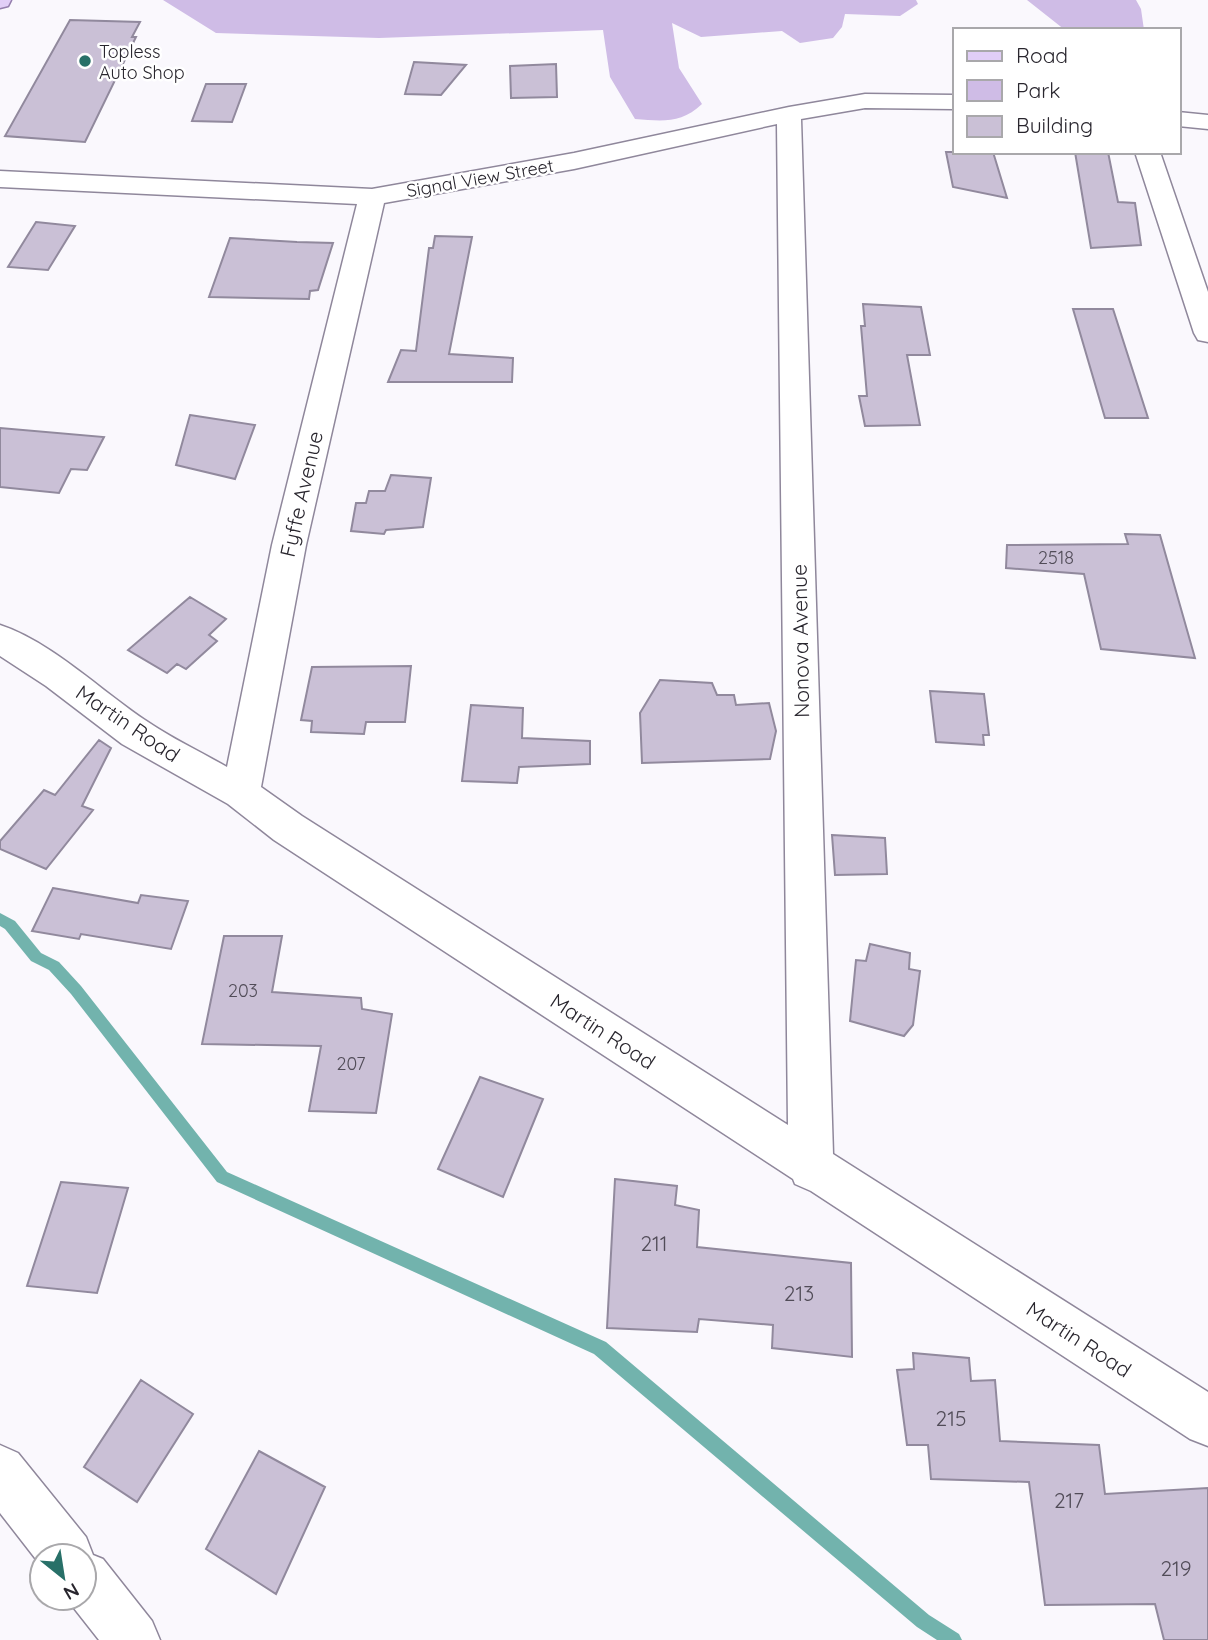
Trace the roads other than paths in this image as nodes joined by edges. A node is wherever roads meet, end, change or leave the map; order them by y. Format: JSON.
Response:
{"nodes":[{"id":1,"x":953,"y":102,"type":"edge"},
{"id":2,"x":789,"y":114,"type":"junction"},
{"id":3,"x":1180,"y":119,"type":"edge"},
{"id":4,"x":1208,"y":122,"type":"edge"},
{"id":5,"x":1148,"y":154,"type":"edge"},
{"id":6,"x":1,"y":181,"type":"edge"},
{"id":7,"x":372,"y":197,"type":"junction"},
{"id":8,"x":1208,"y":333,"type":"edge"},
{"id":9,"x":2,"y":643,"type":"edge"},
{"id":10,"x":241,"y":793,"type":"junction"},
{"id":11,"x":811,"y":1168,"type":"junction"},
{"id":12,"x":1208,"y":1422,"type":"edge"},
{"id":13,"x":0,"y":1471,"type":"edge"},
{"id":14,"x":55,"y":1542,"type":"edge"},
{"id":15,"x":98,"y":1596,"type":"edge"},
{"id":16,"x":133,"y":1640,"type":"edge"}],
"edges":[{"from":1,"to":2,"type":"street","name":"Signal View Street"},
{"from":2,"to":7,"type":"street","name":"Signal View Street"},
{"from":2,"to":11,"type":"street","name":"Nonova Avenue"},
{"from":3,"to":4,"type":"street"},
{"from":5,"to":8,"type":"street"},
{"from":6,"to":7,"type":"street","name":"Signal View Street"},
{"from":7,"to":10,"type":"street","name":"Fyffe Avenue"},
{"from":9,"to":10,"type":"street","name":"Martin Road"},
{"from":10,"to":11,"type":"street","name":"Martin Road"},
{"from":11,"to":12,"type":"street","name":"Martin Road"},
{"from":13,"to":14,"type":"street"},
{"from":15,"to":16,"type":"street"}]}
